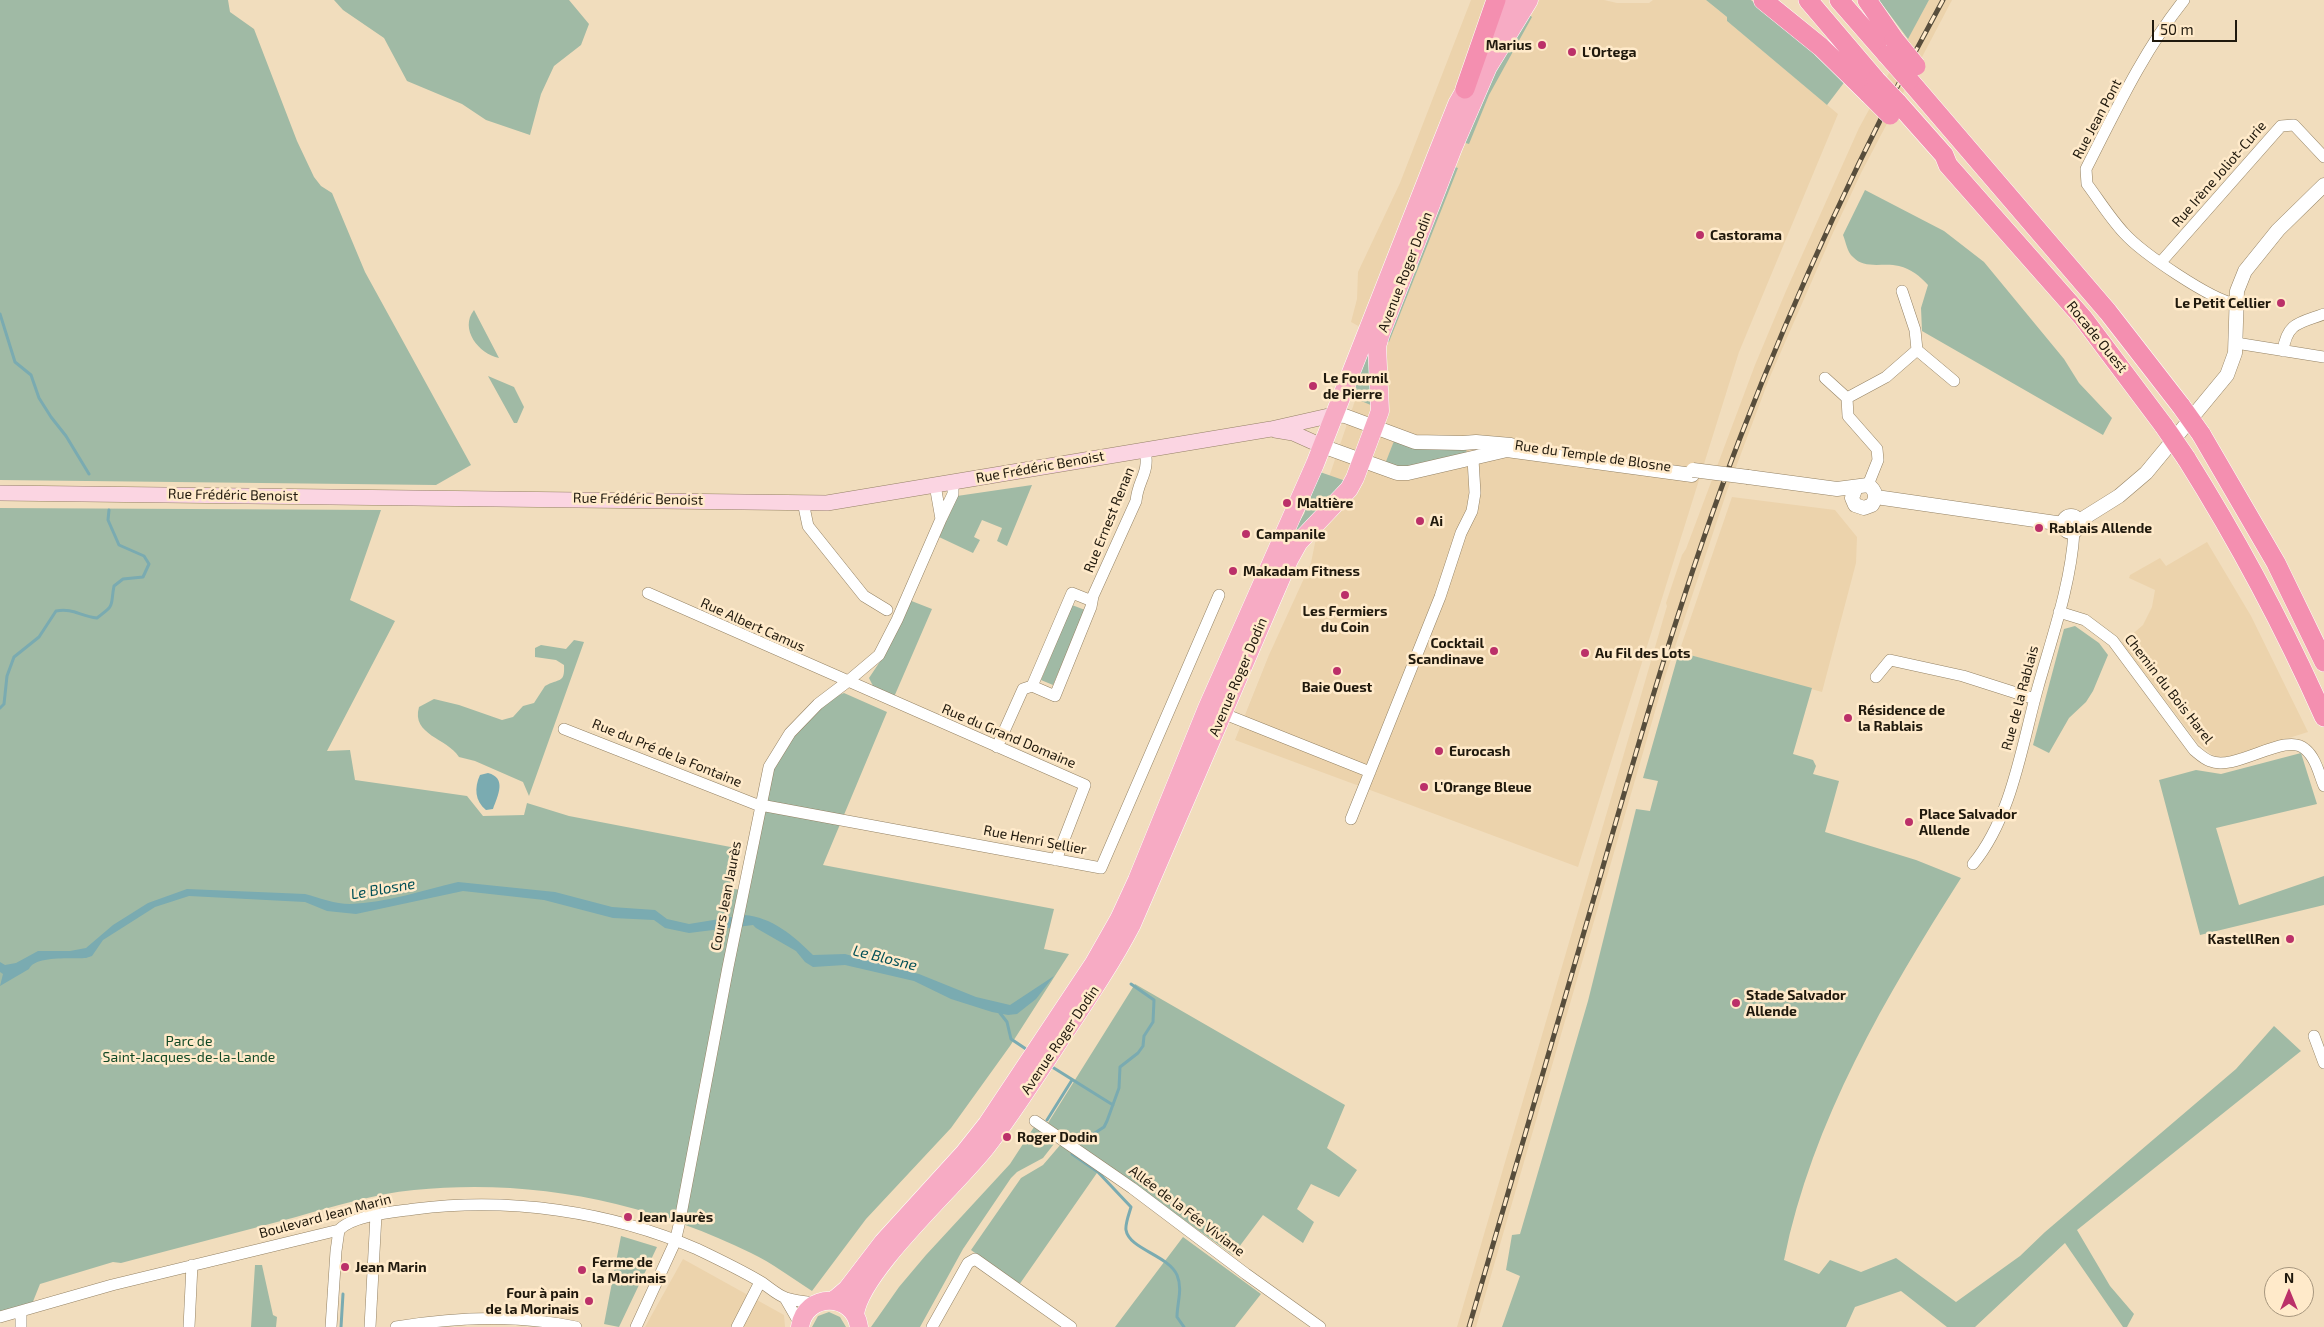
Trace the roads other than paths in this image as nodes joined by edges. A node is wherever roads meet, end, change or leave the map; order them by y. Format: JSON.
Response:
{"nodes":[{"id":1,"x":1496,"y":0,"type":"edge"},
{"id":2,"x":1510,"y":0,"type":"edge"},
{"id":3,"x":1529,"y":0,"type":"edge"},
{"id":4,"x":1763,"y":0,"type":"edge"},
{"id":5,"x":1808,"y":0,"type":"edge"},
{"id":6,"x":1839,"y":0,"type":"edge"},
{"id":7,"x":1866,"y":0,"type":"edge"},
{"id":8,"x":2184,"y":0,"type":"edge"},
{"id":9,"x":1890,"y":47,"type":"junction"},
{"id":10,"x":1872,"y":87,"type":"junction"},
{"id":11,"x":1465,"y":89,"type":"junction"},
{"id":12,"x":2324,"y":158,"type":"edge"},
{"id":13,"x":2324,"y":185,"type":"edge"},
{"id":14,"x":2161,"y":262,"type":"junction"},
{"id":15,"x":1902,"y":291,"type":"dead end"},
{"id":16,"x":2236,"y":304,"type":"junction"},
{"id":17,"x":2324,"y":314,"type":"edge"},
{"id":18,"x":2236,"y":342,"type":"junction"},
{"id":19,"x":1917,"y":350,"type":"junction"},
{"id":20,"x":2283,"y":351,"type":"junction"},
{"id":21,"x":2324,"y":357,"type":"edge"},
{"id":22,"x":1825,"y":378,"type":"dead end"},
{"id":23,"x":1954,"y":381,"type":"dead end"},
{"id":24,"x":1847,"y":398,"type":"junction"},
{"id":25,"x":1333,"y":415,"type":"junction"},
{"id":26,"x":1375,"y":428,"type":"junction"},
{"id":27,"x":1271,"y":429,"type":"junction"},
{"id":28,"x":1476,"y":442,"type":"junction"},
{"id":29,"x":1322,"y":446,"type":"junction"},
{"id":30,"x":1146,"y":449,"type":"junction"},
{"id":31,"x":1473,"y":459,"type":"junction"},
{"id":32,"x":1362,"y":460,"type":"junction"},
{"id":33,"x":1692,"y":472,"type":"junction"},
{"id":34,"x":1747,"y":480,"type":"junction"},
{"id":35,"x":954,"y":482,"type":"junction"},
{"id":36,"x":935,"y":485,"type":"junction"},
{"id":37,"x":1867,"y":490,"type":"junction"},
{"id":38,"x":0,"y":493,"type":"edge"},
{"id":39,"x":803,"y":502,"type":"junction"},
{"id":40,"x":1853,"y":502,"type":"junction"},
{"id":41,"x":941,"y":519,"type":"junction"},
{"id":42,"x":2072,"y":526,"type":"junction"},
{"id":43,"x":648,"y":594,"type":"dead end"},
{"id":44,"x":1219,"y":595,"type":"dead end"},
{"id":45,"x":1092,"y":601,"type":"junction"},
{"id":46,"x":888,"y":610,"type":"dead end"},
{"id":47,"x":2059,"y":612,"type":"junction"},
{"id":48,"x":2324,"y":662,"type":"edge"},
{"id":49,"x":1876,"y":678,"type":"dead end"},
{"id":50,"x":848,"y":682,"type":"junction"},
{"id":51,"x":1032,"y":686,"type":"junction"},
{"id":52,"x":2035,"y":699,"type":"junction"},
{"id":53,"x":1222,"y":713,"type":"junction"},
{"id":54,"x":2324,"y":717,"type":"edge"},
{"id":55,"x":564,"y":729,"type":"dead end"},
{"id":56,"x":997,"y":747,"type":"junction"},
{"id":57,"x":1370,"y":772,"type":"junction"},
{"id":58,"x":2324,"y":786,"type":"edge"},
{"id":59,"x":760,"y":805,"type":"junction"},
{"id":60,"x":1351,"y":819,"type":"dead end"},
{"id":61,"x":1056,"y":860,"type":"junction"},
{"id":62,"x":1973,"y":864,"type":"dead end"},
{"id":63,"x":1069,"y":1014,"type":"junction"},
{"id":64,"x":2314,"y":1036,"type":"dead end"},
{"id":65,"x":2324,"y":1063,"type":"edge"},
{"id":66,"x":1018,"y":1090,"type":"junction"},
{"id":67,"x":1035,"y":1122,"type":"dead end"},
{"id":68,"x":376,"y":1215,"type":"junction"},
{"id":69,"x":339,"y":1230,"type":"junction"},
{"id":70,"x":675,"y":1242,"type":"junction"},
{"id":71,"x":192,"y":1265,"type":"junction"},
{"id":72,"x":760,"y":1282,"type":"junction"},
{"id":73,"x":785,"y":1298,"type":"junction"},
{"id":74,"x":834,"y":1300,"type":"junction"},
{"id":75,"x":816,"y":1303,"type":"junction"},
{"id":76,"x":11,"y":1314,"type":"edge"},
{"id":77,"x":857,"y":1320,"type":"edge"},
{"id":78,"x":800,"y":1325,"type":"edge"},
{"id":79,"x":21,"y":1327,"type":"edge"},
{"id":80,"x":188,"y":1327,"type":"edge"},
{"id":81,"x":331,"y":1327,"type":"edge"},
{"id":82,"x":370,"y":1327,"type":"edge"},
{"id":83,"x":396,"y":1327,"type":"edge"},
{"id":84,"x":576,"y":1327,"type":"edge"},
{"id":85,"x":636,"y":1327,"type":"edge"},
{"id":86,"x":737,"y":1327,"type":"edge"},
{"id":87,"x":932,"y":1327,"type":"edge"},
{"id":88,"x":1071,"y":1327,"type":"edge"},
{"id":89,"x":1320,"y":1327,"type":"edge"}],
"edges":[{"from":1,"to":11,"type":"highway"},
{"from":2,"to":11,"type":"main road","name":"Avenue Roger Dodin"},
{"from":3,"to":26,"type":"main road","name":"Avenue Roger Dodin"},
{"from":4,"to":10,"type":"highway"},
{"from":5,"to":10,"type":"highway","name":"Rocade Ouest"},
{"from":6,"to":9,"type":"highway","name":"Rocade Ouest"},
{"from":7,"to":9,"type":"highway"},
{"from":8,"to":14,"type":"street","name":"Rue Jean Pont"},
{"from":9,"to":48,"type":"highway","name":"Rocade Ouest","bridge":true},
{"from":10,"to":54,"type":"highway","name":"Rocade Ouest","bridge":true},
{"from":11,"to":25,"type":"main road","name":"Avenue Roger Dodin"},
{"from":12,"to":14,"type":"street","name":"Rue Irène Joliot-Curie"},
{"from":13,"to":16,"type":"street"},
{"from":14,"to":16,"type":"street"},
{"from":15,"to":19,"type":"street"},
{"from":16,"to":18,"type":"street"},
{"from":17,"to":20,"type":"street"},
{"from":18,"to":20,"type":"street"},
{"from":18,"to":42,"type":"street"},
{"from":19,"to":23,"type":"street"},
{"from":19,"to":24,"type":"street"},
{"from":20,"to":21,"type":"street"},
{"from":22,"to":24,"type":"street"},
{"from":24,"to":37,"type":"street"},
{"from":25,"to":26,"type":"street","name":"Rue du Temple de Blosne"},
{"from":25,"to":27,"type":"main road","name":"Rue Frédéric Benoist"},
{"from":25,"to":29,"type":"main road","name":"Avenue Roger Dodin"},
{"from":26,"to":28,"type":"street","name":"Rue du Temple de Blosne"},
{"from":26,"to":32,"type":"main road","name":"Avenue Roger Dodin"},
{"from":27,"to":29,"type":"main road","name":"Rue Frédéric Benoist"},
{"from":27,"to":30,"type":"main road","name":"Rue Frédéric Benoist"},
{"from":28,"to":31,"type":"street"},
{"from":28,"to":33,"type":"street","name":"Rue du Temple de Blosne"},
{"from":29,"to":32,"type":"street","name":"Rue du Temple de Blosne"},
{"from":29,"to":63,"type":"main road","name":"Avenue Roger Dodin"},
{"from":30,"to":35,"type":"main road","name":"Rue Frédéric Benoist"},
{"from":30,"to":45,"type":"street","name":"Rue Ernest Renan"},
{"from":31,"to":32,"type":"street","name":"Rue du Temple de Blosne"},
{"from":31,"to":33,"type":"street","name":"Rue du Temple de Blosne"},
{"from":31,"to":57,"type":"street"},
{"from":32,"to":53,"type":"main road","name":"Avenue Roger Dodin"},
{"from":33,"to":34,"type":"street","name":"Rue du Temple de Blosne"},
{"from":34,"to":37,"type":"street","name":"Rue du Temple de Blosne"},
{"from":34,"to":40,"type":"street","name":"Rue du Temple de Blosne"},
{"from":35,"to":36,"type":"main road","name":"Rue Frédéric Benoist"},
{"from":35,"to":41,"type":"street","name":"Cours Jean Jaurès"},
{"from":36,"to":39,"type":"main road","name":"Rue Frédéric Benoist"},
{"from":36,"to":41,"type":"street"},
{"from":37,"to":40,"type":"street"},
{"from":37,"to":40,"type":"street","name":"Rue du Temple de Blosne"},
{"from":37,"to":42,"type":"street","name":"Rue du Temple de Blosne"},
{"from":38,"to":39,"type":"main road","name":"Rue Frédéric Benoist"},
{"from":39,"to":46,"type":"street"},
{"from":41,"to":50,"type":"street","name":"Cours Jean Jaurès"},
{"from":42,"to":47,"type":"street","name":"Rue de la Rablais"},
{"from":43,"to":50,"type":"street","name":"Rue Albert Camus"},
{"from":44,"to":61,"type":"street","name":"Rue Henri Sellier"},
{"from":45,"to":51,"type":"street"},
{"from":45,"to":51,"type":"street","name":"Rue Ernest Renan"},
{"from":47,"to":52,"type":"street","name":"Rue de la Rablais"},
{"from":47,"to":58,"type":"street","name":"Chemin du Bois Harel"},
{"from":49,"to":52,"type":"street"},
{"from":50,"to":56,"type":"street","name":"Rue du Grand Domaine"},
{"from":50,"to":59,"type":"street","name":"Cours Jean Jaurès"},
{"from":51,"to":56,"type":"street"},
{"from":52,"to":62,"type":"street","name":"Rue de la Rablais"},
{"from":53,"to":57,"type":"street"},
{"from":53,"to":63,"type":"main road","name":"Avenue Roger Dodin"},
{"from":55,"to":59,"type":"street","name":"Rue du Pré de la Fontaine"},
{"from":56,"to":61,"type":"street","name":"Rue du Grand Domaine"},
{"from":57,"to":60,"type":"street"},
{"from":59,"to":61,"type":"street","name":"Rue Henri Sellier"},
{"from":59,"to":70,"type":"street","name":"Cours Jean Jaurès"},
{"from":63,"to":66,"type":"main road","name":"Avenue Roger Dodin"},
{"from":64,"to":65,"type":"street"},
{"from":66,"to":74,"type":"main road","name":"Avenue Roger Dodin"},
{"from":66,"to":77,"type":"main road","name":"Avenue Roger Dodin"},
{"from":67,"to":89,"type":"street","name":"Allée de la Fée Viviane"},
{"from":68,"to":69,"type":"street","name":"Boulevard Jean Marin"},
{"from":68,"to":70,"type":"street","name":"Boulevard Jean Marin"},
{"from":68,"to":82,"type":"street"},
{"from":69,"to":71,"type":"street","name":"Boulevard Jean Marin"},
{"from":69,"to":81,"type":"street"},
{"from":70,"to":72,"type":"street","name":"Boulevard Jean Marin"},
{"from":70,"to":85,"type":"street","name":"Cours Jean Jaurès"},
{"from":71,"to":76,"type":"street","name":"Boulevard Jean Marin"},
{"from":71,"to":80,"type":"street"},
{"from":72,"to":73,"type":"street","name":"Boulevard Jean Marin"},
{"from":72,"to":86,"type":"street"},
{"from":73,"to":75,"type":"street","name":"Boulevard Jean Marin"},
{"from":73,"to":78,"type":"street","name":"Boulevard Jean Marin"},
{"from":74,"to":75,"type":"main road"},
{"from":74,"to":77,"type":"main road"},
{"from":75,"to":78,"type":"main road"},
{"from":76,"to":79,"type":"street"},
{"from":83,"to":84,"type":"street"},
{"from":87,"to":88,"type":"street"}]}
